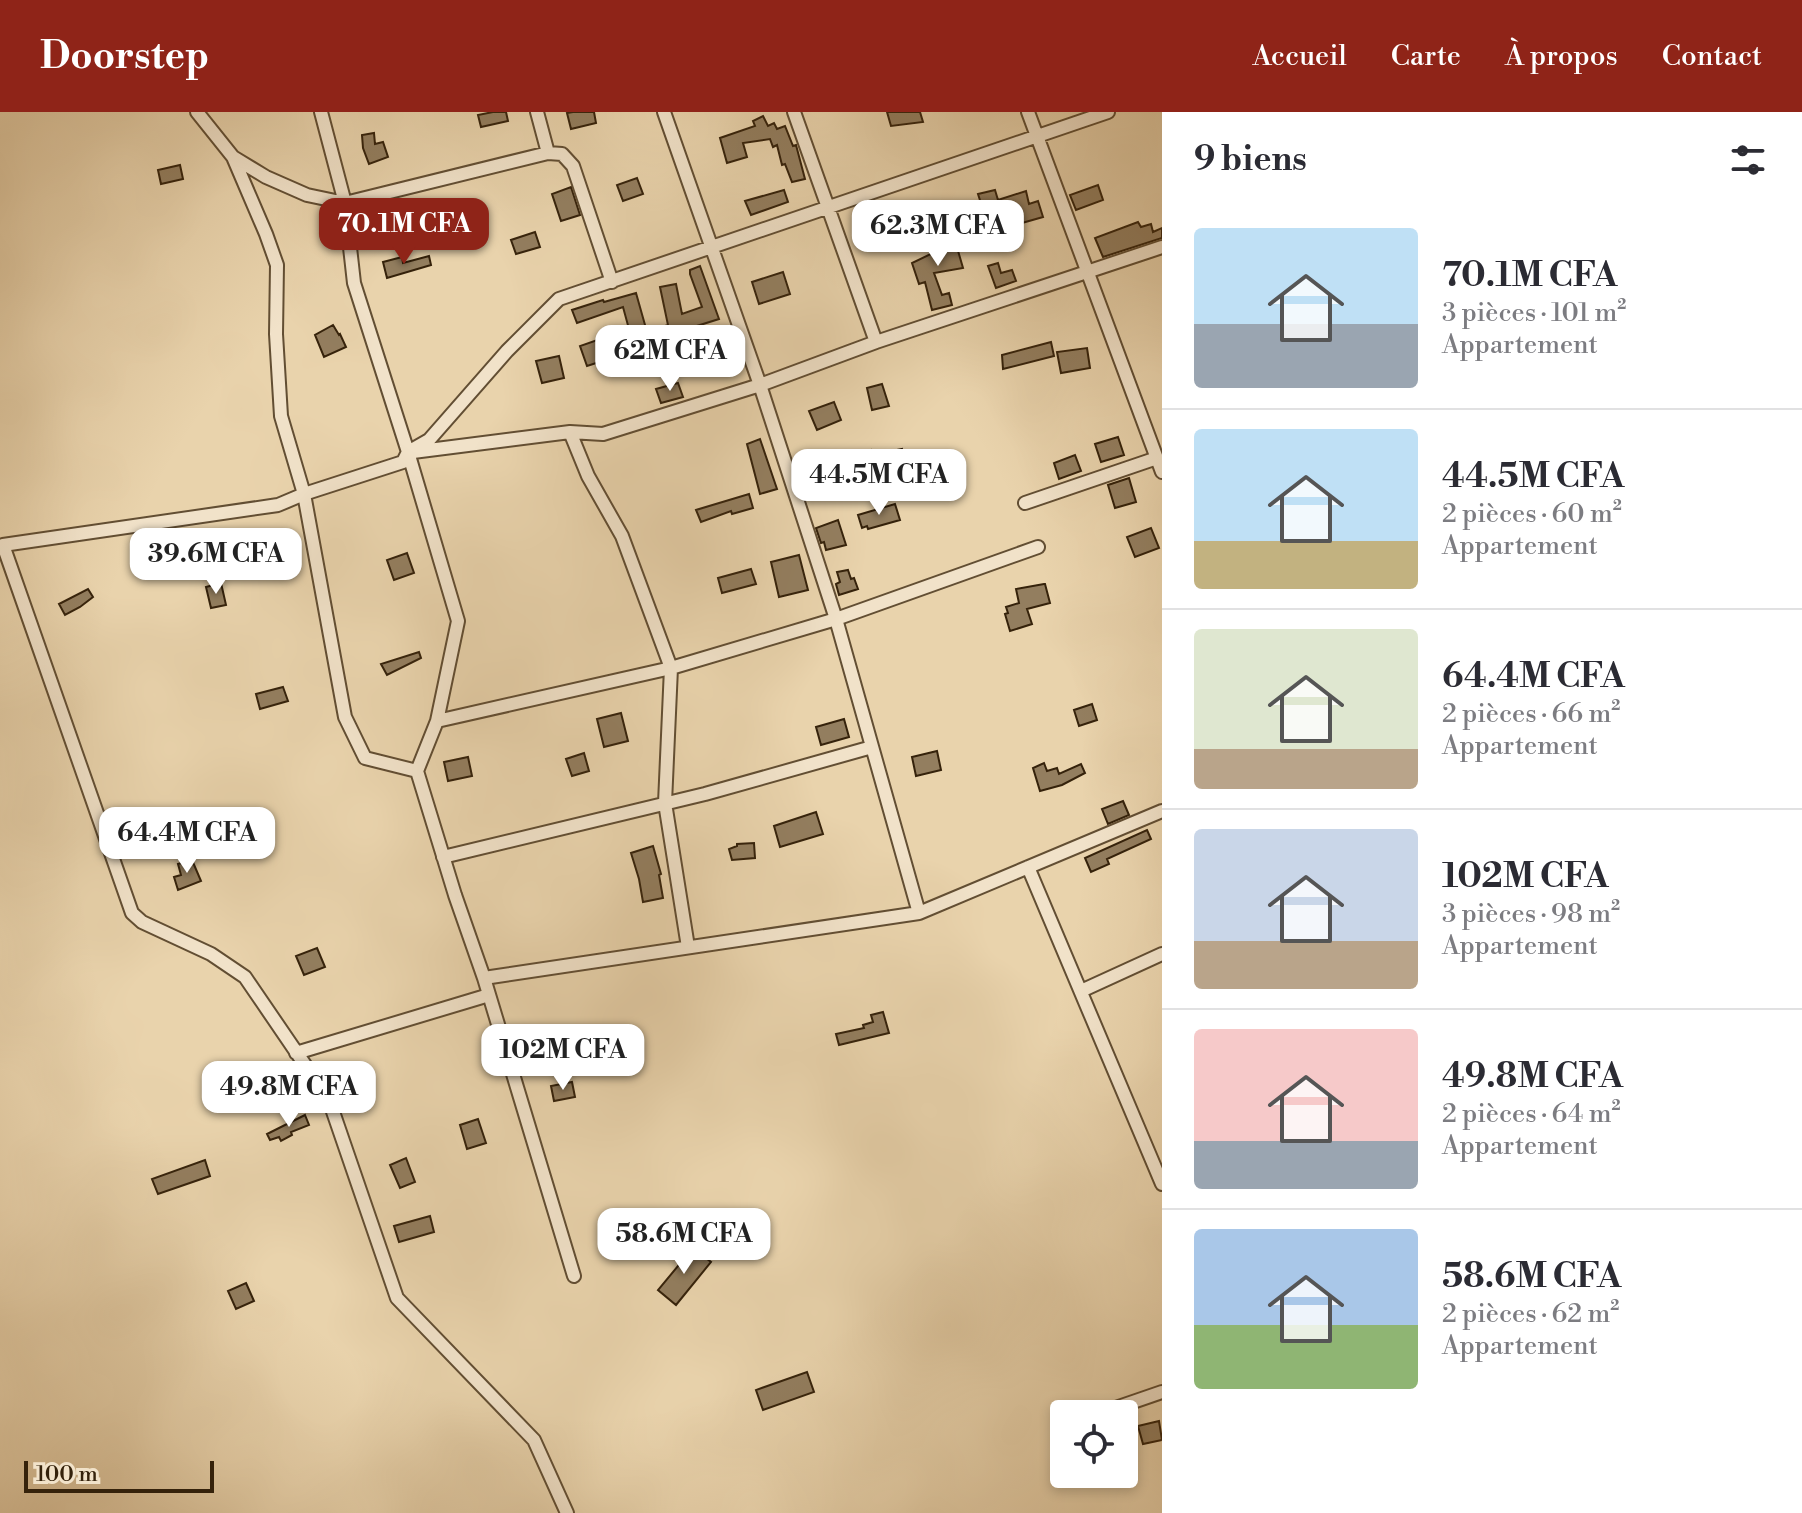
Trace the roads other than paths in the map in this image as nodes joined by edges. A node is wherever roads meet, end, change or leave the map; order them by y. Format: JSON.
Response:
{"nodes":[{"id":1,"x":197,"y":112,"type":"edge"},
{"id":2,"x":321,"y":112,"type":"edge"},
{"id":3,"x":537,"y":112,"type":"edge"},
{"id":4,"x":664,"y":112,"type":"edge"},
{"id":5,"x":794,"y":112,"type":"edge"},
{"id":6,"x":1028,"y":112,"type":"edge"},
{"id":7,"x":1108,"y":112,"type":"edge"},
{"id":8,"x":1037,"y":136,"type":"junction"},
{"id":9,"x":548,"y":153,"type":"junction"},
{"id":10,"x":233,"y":157,"type":"junction"},
{"id":11,"x":345,"y":203,"type":"junction"},
{"id":12,"x":828,"y":207,"type":"junction"},
{"id":13,"x":712,"y":247,"type":"junction"},
{"id":14,"x":1162,"y":247,"type":"edge"},
{"id":15,"x":1087,"y":272,"type":"junction"},
{"id":16,"x":612,"y":282,"type":"junction"},
{"id":17,"x":876,"y":342,"type":"junction"},
{"id":18,"x":760,"y":385,"type":"junction"},
{"id":19,"x":570,"y":432,"type":"junction"},
{"id":20,"x":408,"y":452,"type":"junction"},
{"id":21,"x":1157,"y":458,"type":"junction"},
{"id":22,"x":1162,"y":472,"type":"edge"},
{"id":23,"x":304,"y":494,"type":"junction"},
{"id":24,"x":1025,"y":503,"type":"dead end"},
{"id":25,"x":1038,"y":547,"type":"dead end"},
{"id":26,"x":836,"y":619,"type":"junction"},
{"id":27,"x":671,"y":668,"type":"junction"},
{"id":28,"x":437,"y":721,"type":"junction"},
{"id":29,"x":872,"y":747,"type":"junction"},
{"id":30,"x":417,"y":771,"type":"junction"},
{"id":31,"x":665,"y":803,"type":"junction"},
{"id":32,"x":1162,"y":811,"type":"edge"},
{"id":33,"x":443,"y":856,"type":"junction"},
{"id":34,"x":1028,"y":867,"type":"junction"},
{"id":35,"x":919,"y":913,"type":"junction"},
{"id":36,"x":688,"y":947,"type":"junction"},
{"id":37,"x":1162,"y":954,"type":"edge"},
{"id":38,"x":484,"y":978,"type":"junction"},
{"id":39,"x":1081,"y":991,"type":"junction"},
{"id":40,"x":489,"y":995,"type":"junction"},
{"id":41,"x":296,"y":1053,"type":"junction"},
{"id":42,"x":1162,"y":1184,"type":"edge"},
{"id":43,"x":574,"y":1276,"type":"dead end"},
{"id":44,"x":1162,"y":1392,"type":"edge"},
{"id":45,"x":1138,"y":1400,"type":"edge"},
{"id":46,"x":567,"y":1513,"type":"edge"}],
"edges":[{"from":1,"to":10,"type":"street"},
{"from":2,"to":11,"type":"street"},
{"from":3,"to":9,"type":"street"},
{"from":4,"to":13,"type":"street"},
{"from":5,"to":12,"type":"street"},
{"from":6,"to":8,"type":"street"},
{"from":7,"to":8,"type":"street"},
{"from":8,"to":12,"type":"street"},
{"from":8,"to":15,"type":"street"},
{"from":9,"to":11,"type":"street"},
{"from":9,"to":16,"type":"street"},
{"from":10,"to":11,"type":"street"},
{"from":10,"to":23,"type":"street"},
{"from":11,"to":20,"type":"street"},
{"from":12,"to":13,"type":"street"},
{"from":12,"to":17,"type":"street"},
{"from":13,"to":16,"type":"street"},
{"from":13,"to":18,"type":"street"},
{"from":14,"to":15,"type":"street"},
{"from":15,"to":17,"type":"street"},
{"from":15,"to":21,"type":"street"},
{"from":16,"to":20,"type":"street"},
{"from":17,"to":18,"type":"street"},
{"from":18,"to":19,"type":"street"},
{"from":18,"to":26,"type":"street"},
{"from":19,"to":20,"type":"street"},
{"from":19,"to":27,"type":"street"},
{"from":20,"to":23,"type":"street"},
{"from":20,"to":28,"type":"street"},
{"from":21,"to":22,"type":"street"},
{"from":21,"to":24,"type":"street"},
{"from":23,"to":30,"type":"street"},
{"from":23,"to":41,"type":"street"},
{"from":25,"to":26,"type":"street"},
{"from":26,"to":27,"type":"street"},
{"from":26,"to":29,"type":"street"},
{"from":27,"to":28,"type":"street"},
{"from":27,"to":31,"type":"street"},
{"from":28,"to":30,"type":"street"},
{"from":29,"to":31,"type":"street"},
{"from":29,"to":35,"type":"street"},
{"from":30,"to":33,"type":"street"},
{"from":31,"to":33,"type":"street"},
{"from":31,"to":36,"type":"street"},
{"from":32,"to":34,"type":"street"},
{"from":33,"to":38,"type":"street"},
{"from":34,"to":35,"type":"street"},
{"from":34,"to":39,"type":"street"},
{"from":35,"to":36,"type":"street"},
{"from":36,"to":38,"type":"street"},
{"from":37,"to":39,"type":"street"},
{"from":38,"to":40,"type":"street"},
{"from":39,"to":42,"type":"street"},
{"from":40,"to":41,"type":"street"},
{"from":40,"to":43,"type":"street"},
{"from":41,"to":46,"type":"street"},
{"from":44,"to":45,"type":"street"}]}
